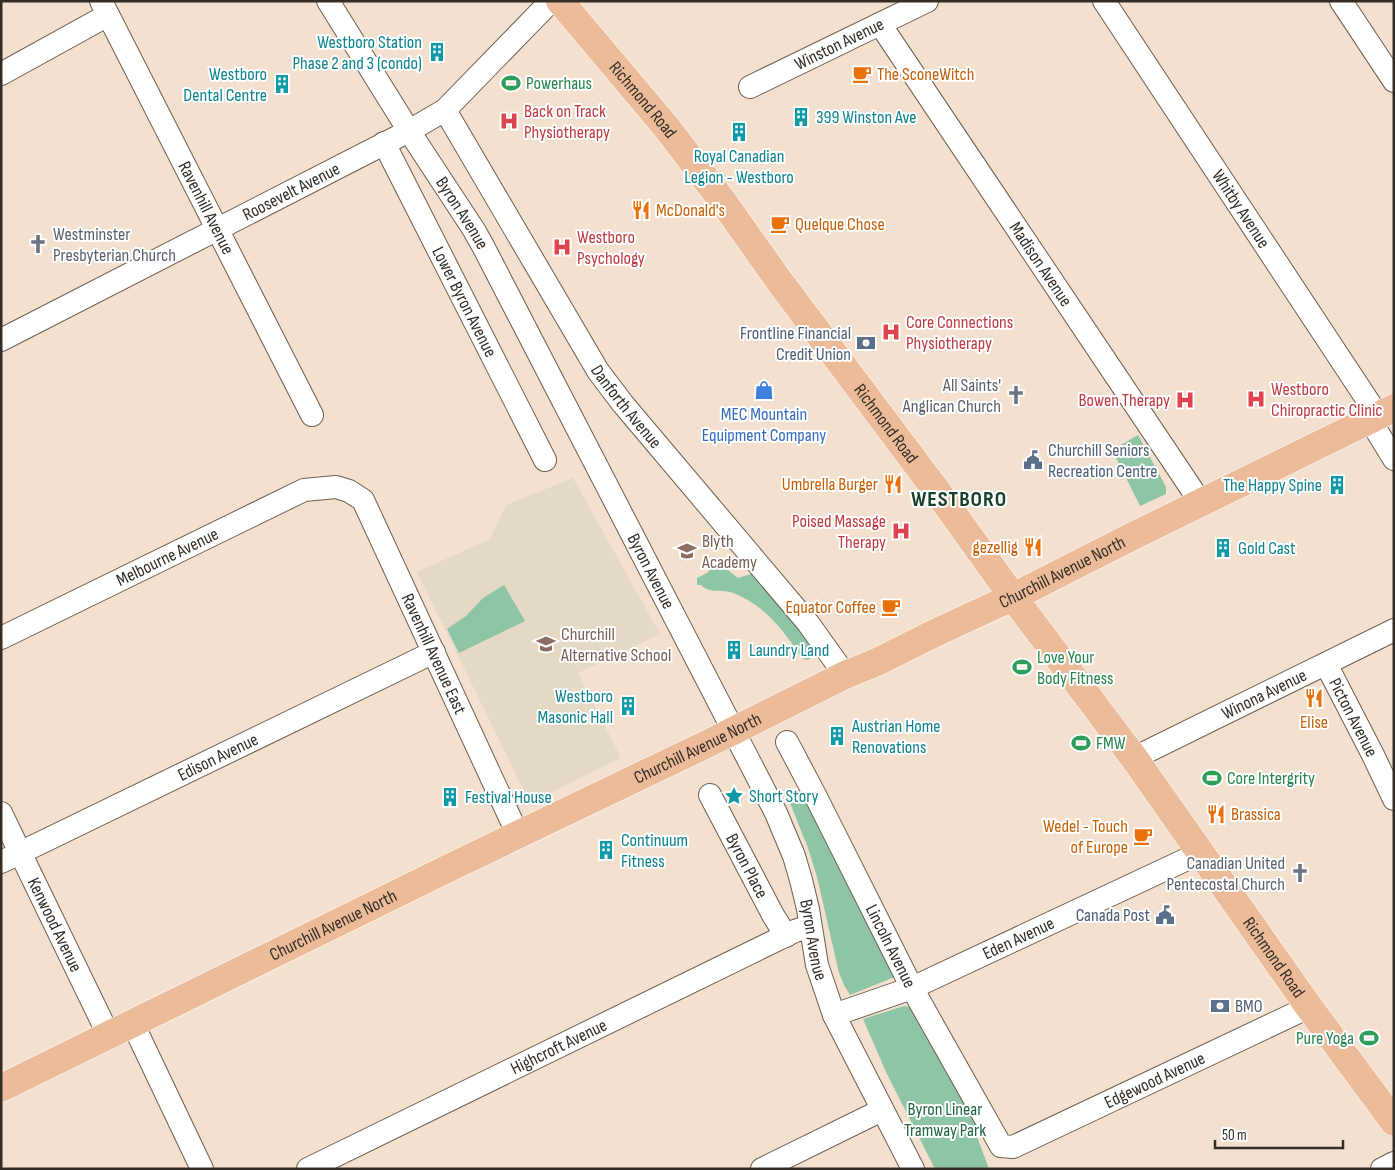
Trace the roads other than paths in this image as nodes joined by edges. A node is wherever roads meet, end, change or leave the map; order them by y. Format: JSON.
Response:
{"nodes":[{"id":1,"x":328,"y":1,"type":"edge"},
{"id":2,"x":550,"y":1,"type":"edge"},
{"id":3,"x":560,"y":1,"type":"edge"},
{"id":4,"x":927,"y":1,"type":"edge"},
{"id":5,"x":1104,"y":1,"type":"edge"},
{"id":6,"x":1340,"y":1,"type":"edge"},
{"id":7,"x":104,"y":8,"type":"edge"},
{"id":8,"x":880,"y":24,"type":"junction"},
{"id":9,"x":1,"y":74,"type":"edge"},
{"id":10,"x":1394,"y":81,"type":"edge"},
{"id":11,"x":750,"y":87,"type":"dead end"},
{"id":12,"x":444,"y":110,"type":"junction"},
{"id":13,"x":408,"y":131,"type":"junction"},
{"id":14,"x":384,"y":143,"type":"junction"},
{"id":15,"x":216,"y":229,"type":"junction"},
{"id":16,"x":1,"y":340,"type":"edge"},
{"id":17,"x":312,"y":415,"type":"dead end"},
{"id":18,"x":1381,"y":415,"type":"edge"},
{"id":19,"x":1394,"y":459,"type":"edge"},
{"id":20,"x":545,"y":460,"type":"dead end"},
{"id":21,"x":336,"y":487,"type":"joint"},
{"id":22,"x":1202,"y":503,"type":"junction"},
{"id":23,"x":1013,"y":597,"type":"junction"},
{"id":24,"x":1394,"y":630,"type":"edge"},
{"id":25,"x":1,"y":638,"type":"edge"},
{"id":26,"x":434,"y":652,"type":"junction"},
{"id":27,"x":1326,"y":664,"type":"junction"},
{"id":28,"x":845,"y":675,"type":"junction"},
{"id":29,"x":734,"y":730,"type":"junction"},
{"id":30,"x":787,"y":742,"type":"dead end"},
{"id":31,"x":1134,"y":758,"type":"junction"},
{"id":32,"x":710,"y":795,"type":"dead end"},
{"id":33,"x":1394,"y":799,"type":"edge"},
{"id":34,"x":1,"y":813,"type":"edge"},
{"id":35,"x":518,"y":835,"type":"junction"},
{"id":36,"x":1200,"y":853,"type":"junction"},
{"id":37,"x":11,"y":857,"type":"edge"},
{"id":38,"x":810,"y":926,"type":"junction"},
{"id":39,"x":786,"y":936,"type":"junction"},
{"id":40,"x":912,"y":988,"type":"junction"},
{"id":41,"x":1309,"y":1007,"type":"junction"},
{"id":42,"x":834,"y":1015,"type":"junction"},
{"id":43,"x":121,"y":1030,"type":"junction"},
{"id":44,"x":1,"y":1088,"type":"edge"},
{"id":45,"x":882,"y":1110,"type":"junction"},
{"id":46,"x":1394,"y":1122,"type":"edge"},
{"id":47,"x":1001,"y":1146,"type":"joint"},
{"id":48,"x":1394,"y":1163,"type":"edge"},
{"id":49,"x":202,"y":1169,"type":"edge"},
{"id":50,"x":308,"y":1169,"type":"edge"},
{"id":51,"x":762,"y":1169,"type":"edge"},
{"id":52,"x":913,"y":1169,"type":"edge"},
{"id":53,"x":1382,"y":1169,"type":"edge"}],
"edges":[{"from":1,"to":13,"type":"street","name":"Byron Avenue"},
{"from":2,"to":12,"type":"street","name":"Roosevelt Avenue"},
{"from":3,"to":23,"type":"main road","name":"Richmond Road"},
{"from":4,"to":8,"type":"street","name":"Winston Avenue"},
{"from":5,"to":18,"type":"street","name":"Whitby Avenue"},
{"from":6,"to":10,"type":"street"},
{"from":7,"to":9,"type":"street"},
{"from":7,"to":15,"type":"street","name":"Ravenhill Avenue"},
{"from":8,"to":11,"type":"street","name":"Winston Avenue"},
{"from":8,"to":22,"type":"street","name":"Madison Avenue"},
{"from":12,"to":13,"type":"street","name":"Roosevelt Avenue"},
{"from":12,"to":28,"type":"street","name":"Danforth Avenue"},
{"from":13,"to":14,"type":"street","name":"Roosevelt Avenue"},
{"from":13,"to":29,"type":"street","name":"Byron Avenue"},
{"from":14,"to":15,"type":"street","name":"Roosevelt Avenue"},
{"from":14,"to":20,"type":"street","name":"Lower Byron Avenue"},
{"from":15,"to":16,"type":"street","name":"Roosevelt Avenue"},
{"from":15,"to":17,"type":"street","name":"Ravenhill Avenue"},
{"from":18,"to":19,"type":"street","name":"Whitby Avenue"},
{"from":18,"to":22,"type":"main road","name":"Churchill Avenue North"},
{"from":21,"to":25,"type":"street","name":"Melbourne Avenue"},
{"from":21,"to":26,"type":"street","name":"Ravenhill Avenue East"},
{"from":22,"to":23,"type":"main road","name":"Churchill Avenue North"},
{"from":23,"to":28,"type":"main road","name":"Churchill Avenue North"},
{"from":23,"to":31,"type":"main road","name":"Richmond Road"},
{"from":24,"to":27,"type":"street","name":"Winona Avenue"},
{"from":26,"to":35,"type":"street","name":"Ravenhill Avenue East"},
{"from":26,"to":37,"type":"street","name":"Edison Avenue"},
{"from":27,"to":31,"type":"street","name":"Winona Avenue"},
{"from":27,"to":33,"type":"street","name":"Picton Avenue"},
{"from":28,"to":29,"type":"main road","name":"Churchill Avenue North"},
{"from":29,"to":35,"type":"main road","name":"Churchill Avenue North"},
{"from":29,"to":38,"type":"street","name":"Byron Avenue"},
{"from":30,"to":40,"type":"street","name":"Lincoln Avenue"},
{"from":31,"to":36,"type":"main road","name":"Richmond Road"},
{"from":32,"to":39,"type":"street","name":"Byron Place"},
{"from":34,"to":37,"type":"street","name":"Kenwood Avenue"},
{"from":35,"to":43,"type":"main road","name":"Churchill Avenue North"},
{"from":36,"to":40,"type":"street","name":"Eden Avenue"},
{"from":36,"to":41,"type":"main road","name":"Richmond Road"},
{"from":37,"to":43,"type":"street","name":"Kenwood Avenue"},
{"from":38,"to":39,"type":"street","name":"Highcroft Avenue"},
{"from":38,"to":42,"type":"street","name":"Byron Avenue"},
{"from":39,"to":50,"type":"street","name":"Highcroft Avenue"},
{"from":40,"to":42,"type":"street","name":"Eden Avenue"},
{"from":40,"to":47,"type":"street","name":"Lincoln Avenue"},
{"from":41,"to":46,"type":"main road","name":"Richmond Road"},
{"from":41,"to":47,"type":"street","name":"Edgewood Avenue"},
{"from":42,"to":45,"type":"street","name":"Byron Avenue"},
{"from":43,"to":44,"type":"main road","name":"Churchill Avenue North"},
{"from":43,"to":49,"type":"street","name":"Kenwood Avenue"},
{"from":45,"to":51,"type":"street"},
{"from":45,"to":52,"type":"street","name":"Byron Avenue"},
{"from":48,"to":53,"type":"street"}]}
